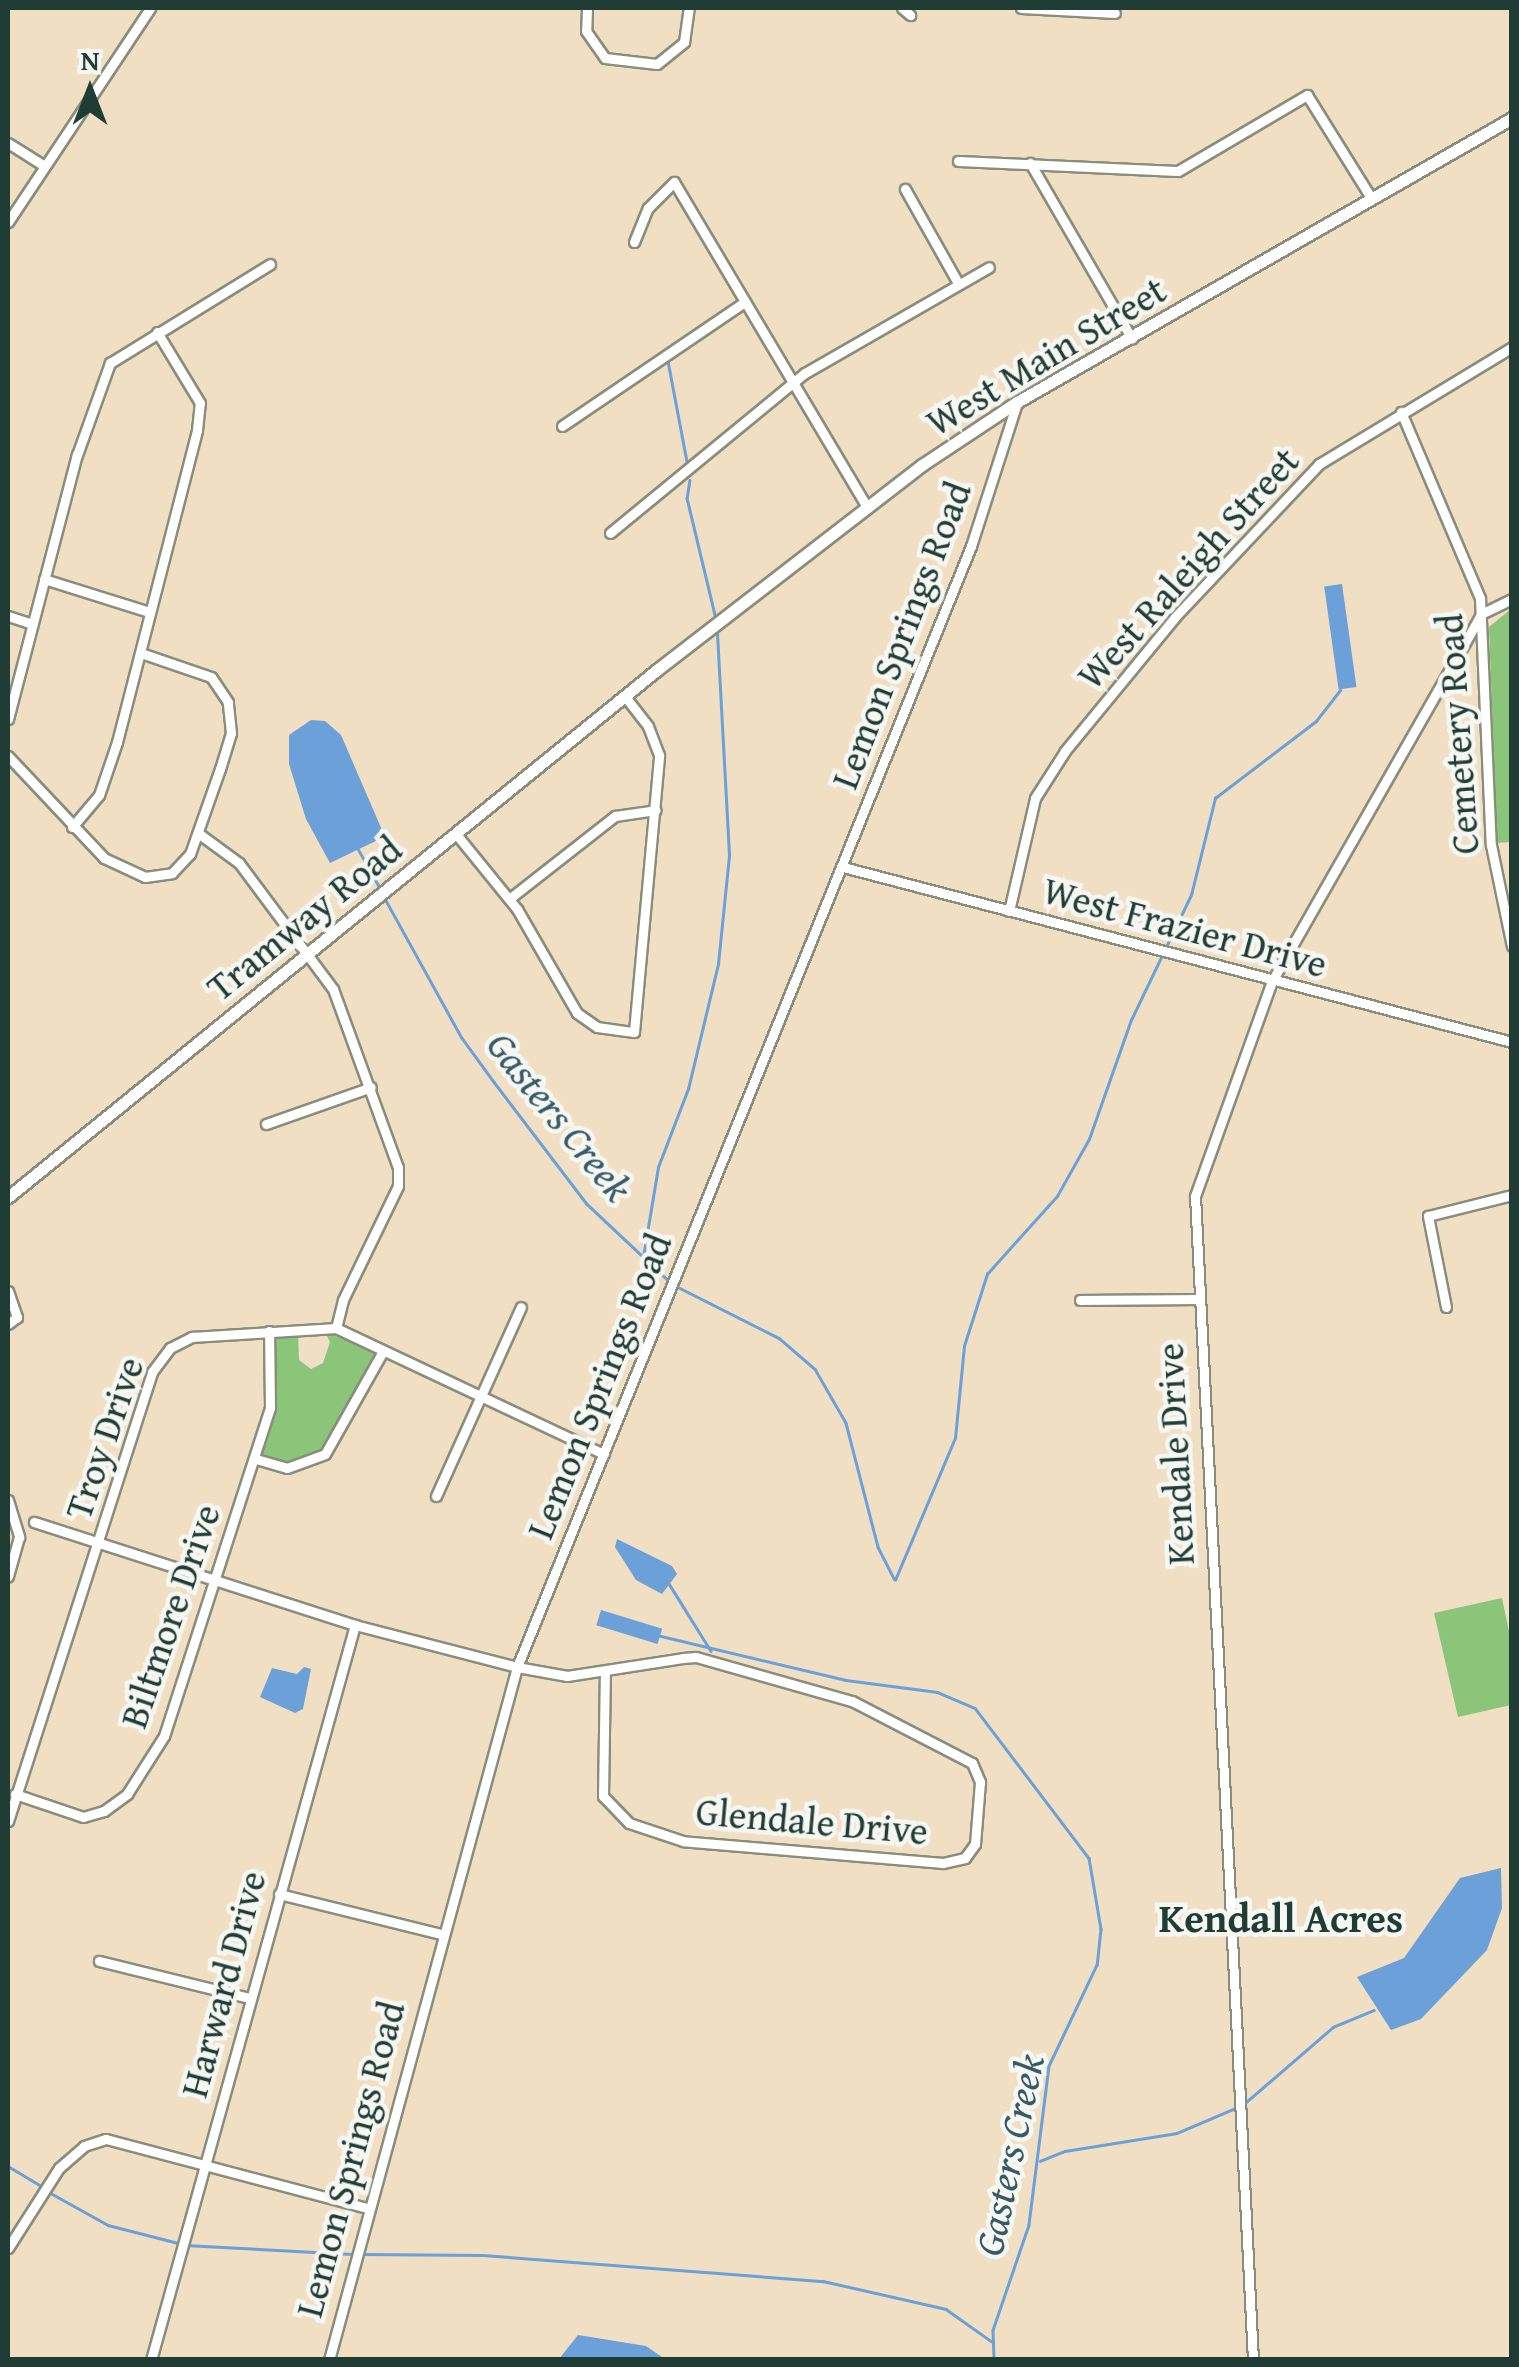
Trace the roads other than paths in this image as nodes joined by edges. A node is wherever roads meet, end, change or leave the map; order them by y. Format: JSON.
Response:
{"nodes":[{"id":1,"x":150,"y":8,"type":"edge"},
{"id":2,"x":587,"y":8,"type":"edge"},
{"id":3,"x":688,"y":8,"type":"edge"},
{"id":4,"x":1021,"y":8,"type":"edge"},
{"id":5,"x":1115,"y":10,"type":"edge"},
{"id":6,"x":1124,"y":23,"type":"dead end"},
{"id":7,"x":1512,"y":118,"type":"edge"},
{"id":8,"x":8,"y":143,"type":"edge"},
{"id":9,"x":958,"y":162,"type":"dead end"},
{"id":10,"x":1030,"y":163,"type":"junction"},
{"id":11,"x":42,"y":165,"type":"junction"},
{"id":12,"x":906,"y":190,"type":"dead end"},
{"id":13,"x":1371,"y":198,"type":"junction"},
{"id":14,"x":8,"y":222,"type":"edge"},
{"id":15,"x":634,"y":242,"type":"dead end"},
{"id":16,"x":270,"y":264,"type":"dead end"},
{"id":17,"x":989,"y":266,"type":"dead end"},
{"id":18,"x":958,"y":284,"type":"junction"},
{"id":19,"x":742,"y":303,"type":"junction"},
{"id":20,"x":157,"y":332,"type":"junction"},
{"id":21,"x":1132,"y":339,"type":"junction"},
{"id":22,"x":1512,"y":346,"type":"edge"},
{"id":23,"x":793,"y":386,"type":"junction"},
{"id":24,"x":1017,"y":402,"type":"junction"},
{"id":25,"x":1401,"y":412,"type":"junction"},
{"id":26,"x":562,"y":426,"type":"dead end"},
{"id":27,"x":866,"y":506,"type":"junction"},
{"id":28,"x":610,"y":533,"type":"dead end"},
{"id":29,"x":44,"y":579,"type":"junction"},
{"id":30,"x":1512,"y":598,"type":"edge"},
{"id":31,"x":150,"y":612,"type":"junction"},
{"id":32,"x":1482,"y":614,"type":"junction"},
{"id":33,"x":8,"y":616,"type":"edge"},
{"id":34,"x":32,"y":624,"type":"junction"},
{"id":35,"x":144,"y":654,"type":"junction"},
{"id":36,"x":638,"y":686,"type":"joint"},
{"id":37,"x":625,"y":696,"type":"junction"},
{"id":38,"x":8,"y":719,"type":"edge"},
{"id":39,"x":8,"y":756,"type":"edge"},
{"id":40,"x":656,"y":810,"type":"junction"},
{"id":41,"x":72,"y":827,"type":"junction"},
{"id":42,"x":198,"y":833,"type":"junction"},
{"id":43,"x":456,"y":834,"type":"junction"},
{"id":44,"x":843,"y":867,"type":"junction"},
{"id":45,"x":510,"y":899,"type":"junction"},
{"id":46,"x":1009,"y":912,"type":"junction"},
{"id":47,"x":1508,"y":914,"type":"edge"},
{"id":48,"x":1512,"y":946,"type":"edge"},
{"id":49,"x":306,"y":954,"type":"junction"},
{"id":50,"x":1272,"y":981,"type":"junction"},
{"id":51,"x":1512,"y":1042,"type":"edge"},
{"id":52,"x":371,"y":1087,"type":"junction"},
{"id":53,"x":266,"y":1124,"type":"dead end"},
{"id":54,"x":1512,"y":1195,"type":"edge"},
{"id":55,"x":8,"y":1197,"type":"edge"},
{"id":56,"x":8,"y":1291,"type":"edge"},
{"id":57,"x":1197,"y":1299,"type":"junction"},
{"id":58,"x":1080,"y":1300,"type":"dead end"},
{"id":59,"x":521,"y":1307,"type":"dead end"},
{"id":60,"x":1446,"y":1307,"type":"dead end"},
{"id":61,"x":8,"y":1324,"type":"edge"},
{"id":62,"x":336,"y":1328,"type":"junction"},
{"id":63,"x":269,"y":1331,"type":"junction"},
{"id":64,"x":383,"y":1350,"type":"junction"},
{"id":65,"x":480,"y":1398,"type":"junction"},
{"id":66,"x":604,"y":1454,"type":"junction"},
{"id":67,"x":256,"y":1459,"type":"junction"},
{"id":68,"x":436,"y":1496,"type":"dead end"},
{"id":69,"x":8,"y":1500,"type":"edge"},
{"id":70,"x":34,"y":1522,"type":"dead end"},
{"id":71,"x":100,"y":1540,"type":"junction"},
{"id":72,"x":8,"y":1576,"type":"edge"},
{"id":73,"x":218,"y":1578,"type":"junction"},
{"id":74,"x":355,"y":1625,"type":"junction"},
{"id":75,"x":518,"y":1667,"type":"junction"},
{"id":76,"x":604,"y":1671,"type":"junction"},
{"id":77,"x":15,"y":1794,"type":"junction"},
{"id":78,"x":8,"y":1821,"type":"edge"},
{"id":79,"x":279,"y":1894,"type":"junction"},
{"id":80,"x":440,"y":1934,"type":"junction"},
{"id":81,"x":98,"y":1961,"type":"dead end"},
{"id":82,"x":250,"y":1998,"type":"junction"},
{"id":83,"x":204,"y":2164,"type":"junction"},
{"id":84,"x":368,"y":2208,"type":"junction"},
{"id":85,"x":8,"y":2248,"type":"edge"},
{"id":86,"x":151,"y":2360,"type":"edge"},
{"id":87,"x":329,"y":2360,"type":"edge"},
{"id":88,"x":1253,"y":2360,"type":"edge"}],
"edges":[{"from":1,"to":11,"type":"street"},
{"from":2,"to":3,"type":"street"},
{"from":4,"to":5,"type":"street"},
{"from":5,"to":6,"type":"street"},
{"from":7,"to":13,"type":"main road","name":"West Main Street"},
{"from":8,"to":11,"type":"street"},
{"from":9,"to":10,"type":"street"},
{"from":10,"to":13,"type":"street"},
{"from":10,"to":21,"type":"street"},
{"from":11,"to":14,"type":"street"},
{"from":12,"to":18,"type":"street"},
{"from":13,"to":21,"type":"main road","name":"West Main Street"},
{"from":15,"to":19,"type":"street"},
{"from":16,"to":20,"type":"street"},
{"from":17,"to":18,"type":"street"},
{"from":18,"to":23,"type":"street"},
{"from":19,"to":23,"type":"street"},
{"from":19,"to":26,"type":"street"},
{"from":20,"to":29,"type":"street"},
{"from":20,"to":31,"type":"street"},
{"from":21,"to":24,"type":"main road","name":"West Main Street"},
{"from":22,"to":25,"type":"street","name":"West Raleigh Street"},
{"from":23,"to":27,"type":"street"},
{"from":23,"to":28,"type":"street"},
{"from":24,"to":27,"type":"main road","name":"West Main Street"},
{"from":24,"to":44,"type":"street","name":"Lemon Springs Road"},
{"from":25,"to":32,"type":"street","name":"Cemetery Road"},
{"from":25,"to":46,"type":"street","name":"West Raleigh Street"},
{"from":27,"to":36,"type":"main road","name":"West Main Street"},
{"from":29,"to":31,"type":"street"},
{"from":29,"to":34,"type":"street"},
{"from":30,"to":32,"type":"street"},
{"from":31,"to":35,"type":"street"},
{"from":32,"to":47,"type":"street","name":"Cemetery Road"},
{"from":32,"to":50,"type":"street","name":"Kendale Drive"},
{"from":33,"to":34,"type":"street"},
{"from":34,"to":38,"type":"street"},
{"from":35,"to":41,"type":"street"},
{"from":35,"to":42,"type":"street"},
{"from":36,"to":37,"type":"main road","name":"Tramway Road"},
{"from":37,"to":40,"type":"street"},
{"from":37,"to":43,"type":"main road","name":"Tramway Road"},
{"from":39,"to":41,"type":"street"},
{"from":40,"to":45,"type":"street"},
{"from":40,"to":45,"type":"street"},
{"from":41,"to":42,"type":"street"},
{"from":42,"to":49,"type":"street"},
{"from":43,"to":45,"type":"street"},
{"from":43,"to":49,"type":"main road","name":"Tramway Road"},
{"from":44,"to":46,"type":"street","name":"West Frazier Drive"},
{"from":44,"to":66,"type":"street","name":"Lemon Springs Road"},
{"from":46,"to":50,"type":"street","name":"West Frazier Drive"},
{"from":47,"to":48,"type":"street","name":"Cemetery Road"},
{"from":49,"to":52,"type":"street"},
{"from":49,"to":55,"type":"main road","name":"Tramway Road"},
{"from":50,"to":51,"type":"street","name":"West Frazier Drive"},
{"from":50,"to":57,"type":"street","name":"Kendale Drive"},
{"from":52,"to":53,"type":"street"},
{"from":52,"to":62,"type":"street"},
{"from":54,"to":60,"type":"street"},
{"from":56,"to":61,"type":"street"},
{"from":57,"to":58,"type":"street"},
{"from":57,"to":88,"type":"street","name":"Kendale Drive"},
{"from":59,"to":65,"type":"street"},
{"from":62,"to":63,"type":"street","name":"Troy Drive"},
{"from":62,"to":64,"type":"street","name":"Troy Drive"},
{"from":63,"to":67,"type":"street","name":"Biltmore Drive"},
{"from":63,"to":71,"type":"street","name":"Troy Drive"},
{"from":64,"to":65,"type":"street","name":"Troy Drive"},
{"from":64,"to":67,"type":"street"},
{"from":65,"to":66,"type":"street","name":"Troy Drive"},
{"from":65,"to":68,"type":"street"},
{"from":66,"to":75,"type":"street","name":"Lemon Springs Road"},
{"from":67,"to":73,"type":"street","name":"Biltmore Drive"},
{"from":69,"to":72,"type":"street"},
{"from":70,"to":71,"type":"street","name":"Glendale Drive"},
{"from":71,"to":73,"type":"street","name":"Glendale Drive"},
{"from":71,"to":77,"type":"street","name":"Troy Drive"},
{"from":73,"to":74,"type":"street","name":"Glendale Drive"},
{"from":73,"to":77,"type":"street","name":"Biltmore Drive"},
{"from":74,"to":75,"type":"street","name":"Glendale Drive"},
{"from":74,"to":79,"type":"street","name":"Harward Drive"},
{"from":75,"to":76,"type":"street","name":"Glendale Drive"},
{"from":75,"to":80,"type":"street","name":"Lemon Springs Road"},
{"from":76,"to":76,"type":"street","name":"Glendale Drive"},
{"from":77,"to":78,"type":"street","name":"Troy Drive"},
{"from":79,"to":80,"type":"street"},
{"from":79,"to":82,"type":"street","name":"Harward Drive"},
{"from":80,"to":84,"type":"street","name":"Lemon Springs Road"},
{"from":81,"to":82,"type":"street"},
{"from":82,"to":83,"type":"street","name":"Harward Drive"},
{"from":83,"to":84,"type":"street"},
{"from":83,"to":85,"type":"street"},
{"from":83,"to":86,"type":"street","name":"Harward Drive"},
{"from":84,"to":87,"type":"street","name":"Lemon Springs Road"}]}
